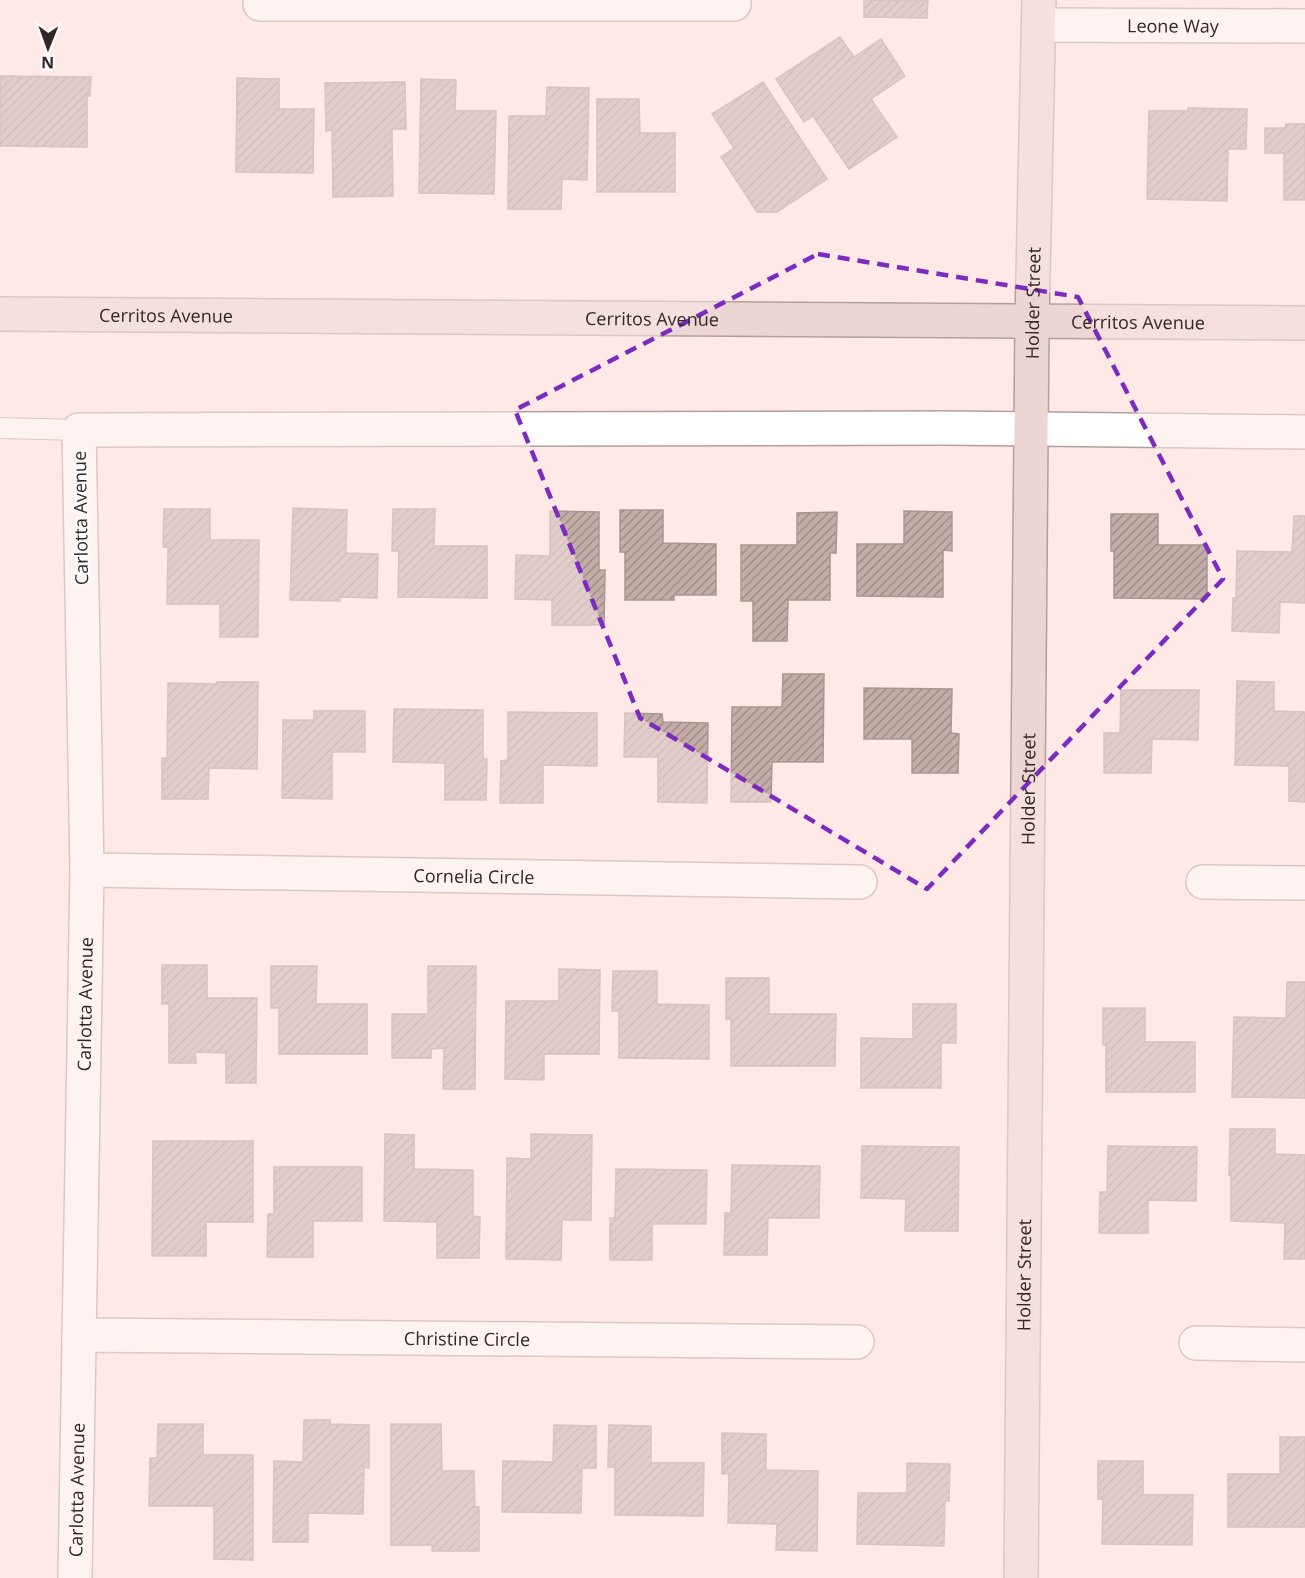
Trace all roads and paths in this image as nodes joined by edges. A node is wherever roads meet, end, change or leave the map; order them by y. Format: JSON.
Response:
{"nodes":[{"id":1,"x":734,"y":2,"type":"edge"},
{"id":2,"x":260,"y":4,"type":"dead end"},
{"id":3,"x":1039,"y":13,"type":"edge"},
{"id":4,"x":1305,"y":26,"type":"edge"},
{"id":5,"x":0,"y":314,"type":"edge"},
{"id":6,"x":1032,"y":321,"type":"junction"},
{"id":7,"x":1305,"y":323,"type":"edge"},
{"id":8,"x":0,"y":428,"type":"edge"},
{"id":9,"x":1032,"y":428,"type":"junction"},
{"id":10,"x":79,"y":430,"type":"junction"},
{"id":11,"x":1305,"y":432,"type":"edge"},
{"id":12,"x":87,"y":870,"type":"junction"},
{"id":13,"x":860,"y":882,"type":"dead end"},
{"id":14,"x":1203,"y":882,"type":"dead end"},
{"id":15,"x":1305,"y":883,"type":"edge"},
{"id":16,"x":79,"y":1335,"type":"junction"},
{"id":17,"x":857,"y":1342,"type":"dead end"},
{"id":18,"x":1196,"y":1343,"type":"dead end"},
{"id":19,"x":1305,"y":1345,"type":"edge"},
{"id":20,"x":75,"y":1578,"type":"edge"},
{"id":21,"x":1021,"y":1578,"type":"edge"}],
"edges":[{"from":1,"to":2,"type":"street"},
{"from":3,"to":4,"type":"street","name":"Leone Way"},
{"from":3,"to":6,"type":"street","name":"Holder Street"},
{"from":5,"to":6,"type":"street","name":"Cerritos Avenue"},
{"from":6,"to":7,"type":"street","name":"Cerritos Avenue"},
{"from":6,"to":9,"type":"street","name":"Holder Street"},
{"from":8,"to":10,"type":"lane"},
{"from":9,"to":10,"type":"street"},
{"from":9,"to":11,"type":"street"},
{"from":9,"to":21,"type":"street","name":"Holder Street"},
{"from":10,"to":12,"type":"street","name":"Carlotta Avenue"},
{"from":12,"to":13,"type":"street","name":"Cornelia Circle"},
{"from":12,"to":16,"type":"street","name":"Carlotta Avenue"},
{"from":14,"to":15,"type":"street"},
{"from":16,"to":17,"type":"street","name":"Christine Circle"},
{"from":16,"to":20,"type":"street","name":"Carlotta Avenue"},
{"from":18,"to":19,"type":"street"}]}
